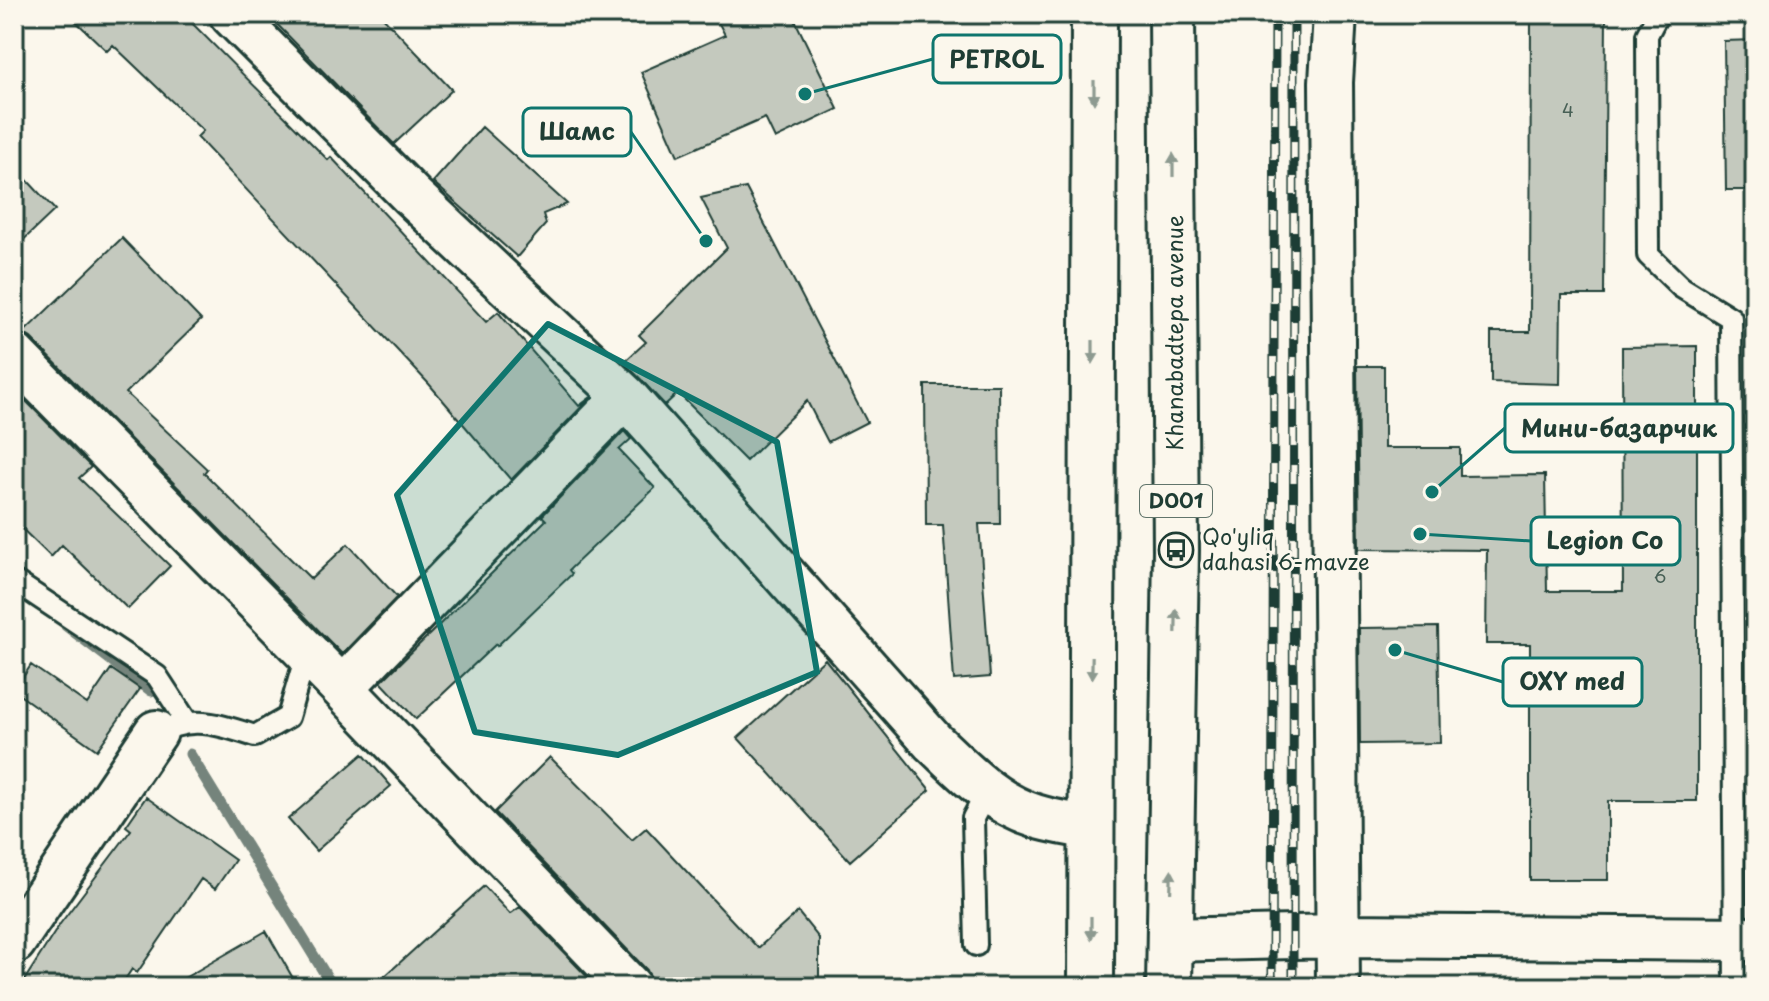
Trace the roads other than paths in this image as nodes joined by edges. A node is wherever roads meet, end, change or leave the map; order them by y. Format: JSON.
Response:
{"nodes":[{"id":1,"x":231,"y":14,"type":"edge"},
{"id":2,"x":1094,"y":14,"type":"edge"},
{"id":3,"x":1172,"y":14,"type":"edge"},
{"id":4,"x":1335,"y":14,"type":"edge"},
{"id":5,"x":1658,"y":14,"type":"edge"},
{"id":6,"x":14,"y":355,"type":"edge"},
{"id":7,"x":625,"y":396,"type":"junction"},
{"id":8,"x":16,"y":582,"type":"dead end"},
{"id":9,"x":307,"y":652,"type":"junction"},
{"id":10,"x":342,"y":688,"type":"junction"},
{"id":11,"x":172,"y":727,"type":"junction"},
{"id":12,"x":987,"y":792,"type":"junction"},
{"id":13,"x":1091,"y":828,"type":"junction"},
{"id":14,"x":1339,"y":936,"type":"junction"},
{"id":15,"x":1745,"y":938,"type":"edge"},
{"id":16,"x":1169,"y":940,"type":"junction"},
{"id":17,"x":14,"y":942,"type":"edge"},
{"id":18,"x":976,"y":945,"type":"dead end"},
{"id":19,"x":630,"y":987,"type":"edge"},
{"id":20,"x":1091,"y":987,"type":"edge"},
{"id":21,"x":1169,"y":987,"type":"edge"},
{"id":22,"x":1338,"y":987,"type":"edge"},
{"id":23,"x":1735,"y":987,"type":"edge"}],
"edges":[{"from":1,"to":7,"type":"street"},
{"from":2,"to":13,"type":"highway","one_way":true},
{"from":16,"to":3,"type":"highway","name":"Khanabadtepa avenue","number":"D001","one_way":true},
{"from":4,"to":14,"type":"street"},
{"from":5,"to":15,"type":"lane"},
{"from":6,"to":9,"type":"street"},
{"from":7,"to":10,"type":"street"},
{"from":7,"to":12,"type":"street"},
{"from":8,"to":11,"type":"lane"},
{"from":9,"to":10,"type":"street"},
{"from":9,"to":11,"type":"lane"},
{"from":10,"to":19,"type":"street"},
{"from":11,"to":17,"type":"street"},
{"from":12,"to":13,"type":"street"},
{"from":12,"to":18,"type":"lane"},
{"from":13,"to":20,"type":"highway","one_way":true},
{"from":14,"to":15,"type":"street"},
{"from":14,"to":16,"type":"street"},
{"from":14,"to":22,"type":"street"},
{"from":15,"to":23,"type":"lane"},
{"from":16,"to":21,"type":"highway","name":"Khanabadtepa avenue","number":"D001"}]}
